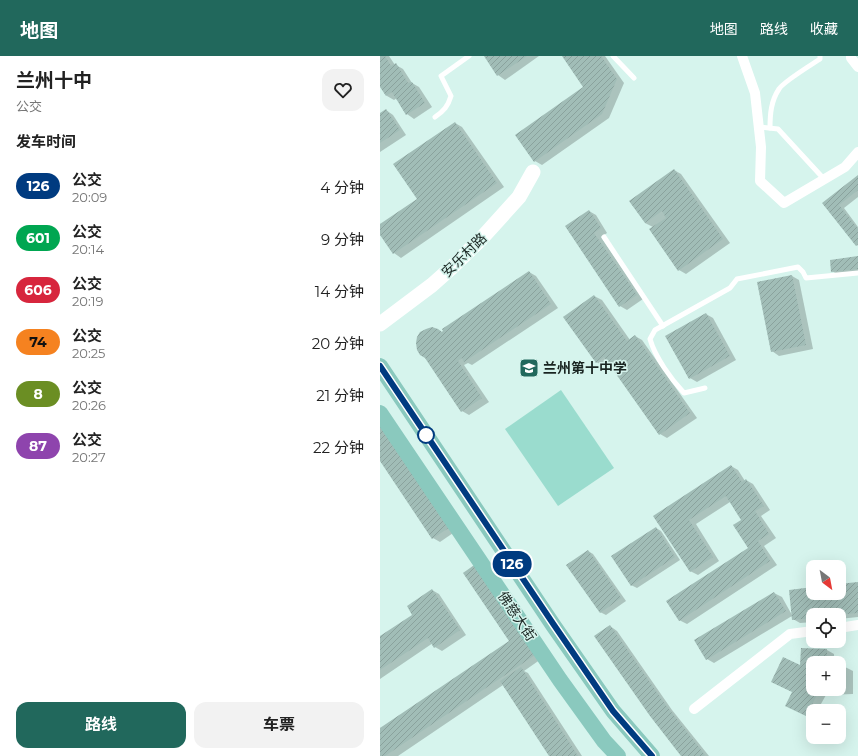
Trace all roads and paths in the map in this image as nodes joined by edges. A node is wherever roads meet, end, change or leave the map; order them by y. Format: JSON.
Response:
{"nodes":[{"id":1,"x":469,"y":56,"type":"edge"},
{"id":2,"x":613,"y":56,"type":"edge"},
{"id":3,"x":742,"y":56,"type":"edge"},
{"id":4,"x":820,"y":56,"type":"edge"},
{"id":5,"x":851,"y":56,"type":"edge"},
{"id":6,"x":858,"y":67,"type":"edge"},
{"id":7,"x":634,"y":78,"type":"dead end"},
{"id":8,"x":435,"y":117,"type":"dead end"},
{"id":9,"x":759,"y":127,"type":"junction"},
{"id":10,"x":770,"y":128,"type":"junction"},
{"id":11,"x":858,"y":152,"type":"edge"},
{"id":12,"x":533,"y":172,"type":"dead end"},
{"id":13,"x":824,"y":179,"type":"junction"},
{"id":14,"x":604,"y":237,"type":"dead end"},
{"id":15,"x":858,"y":273,"type":"edge"},
{"id":16,"x":380,"y":324,"type":"edge"},
{"id":17,"x":663,"y":326,"type":"junction"},
{"id":18,"x":380,"y":366,"type":"edge"},
{"id":19,"x":705,"y":388,"type":"dead end"},
{"id":20,"x":380,"y":413,"type":"edge"},
{"id":21,"x":858,"y":625,"type":"edge"},
{"id":22,"x":846,"y":627,"type":"edge"},
{"id":23,"x":806,"y":632,"type":"edge"},
{"id":24,"x":694,"y":709,"type":"dead end"},
{"id":25,"x":618,"y":756,"type":"edge"},
{"id":26,"x":652,"y":756,"type":"edge"}],
"edges":[{"from":1,"to":8,"type":"lane"},
{"from":2,"to":7,"type":"lane"},
{"from":3,"to":9,"type":"street"},
{"from":4,"to":10,"type":"lane"},
{"from":5,"to":6,"type":"street"},
{"from":9,"to":10,"type":"lane"},
{"from":9,"to":13,"type":"street"},
{"from":10,"to":13,"type":"lane"},
{"from":11,"to":13,"type":"street"},
{"from":12,"to":16,"type":"street","name":"安乐村路"},
{"from":14,"to":17,"type":"lane"},
{"from":15,"to":17,"type":"lane"},
{"from":17,"to":19,"type":"lane"},
{"from":18,"to":26,"type":"main road","name":"佛慈大街"},
{"from":20,"to":25,"type":"main road","name":"佛慈大街"},
{"from":21,"to":22,"type":"street"},
{"from":23,"to":24,"type":"street"}]}
